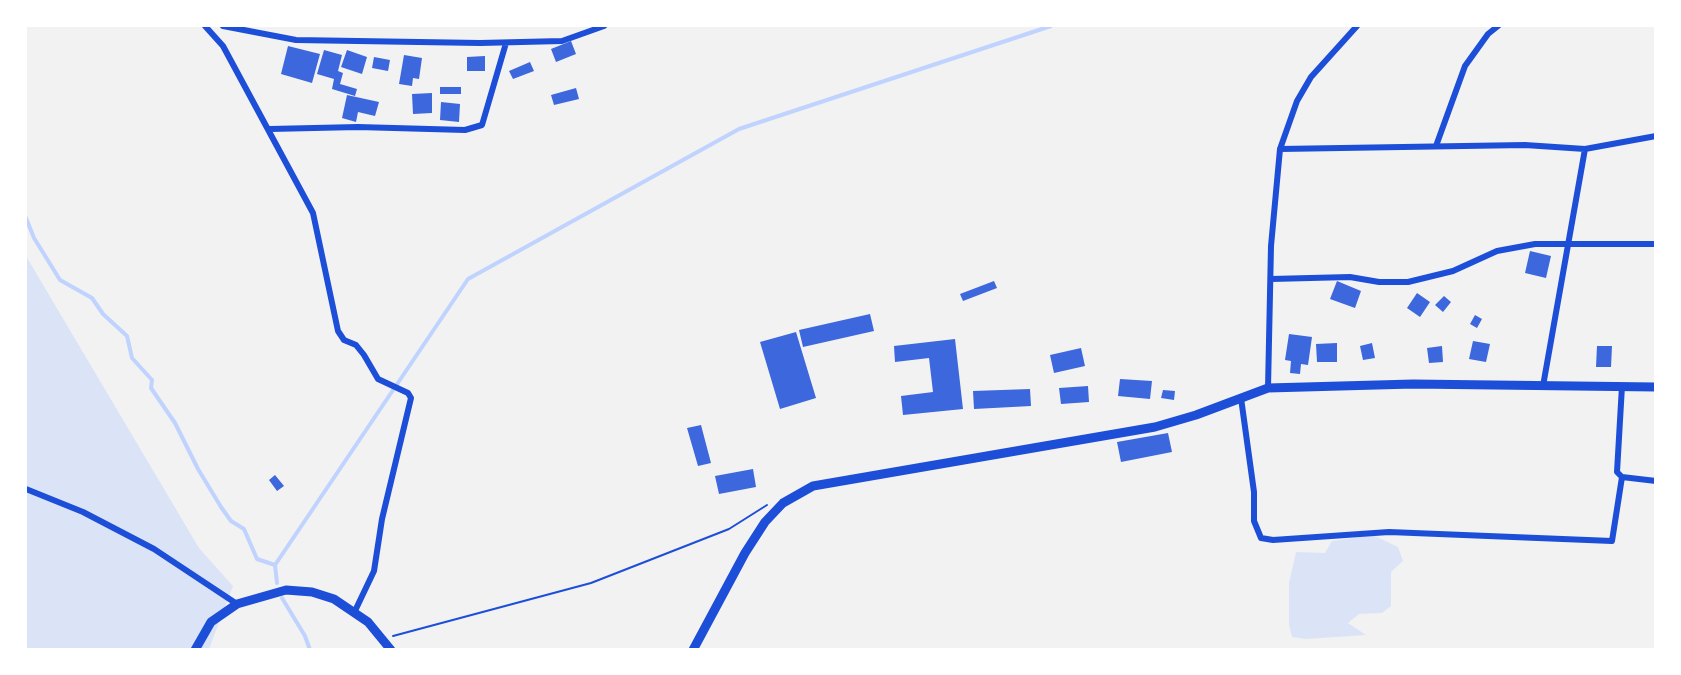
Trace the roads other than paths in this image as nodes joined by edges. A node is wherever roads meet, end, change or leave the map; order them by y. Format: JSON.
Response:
{"nodes":[{"id":1,"x":205,"y":26,"type":"edge"},
{"id":2,"x":223,"y":26,"type":"edge"},
{"id":3,"x":585,"y":26,"type":"edge"},
{"id":4,"x":604,"y":26,"type":"edge"},
{"id":5,"x":1356,"y":26,"type":"edge"},
{"id":6,"x":1498,"y":26,"type":"edge"},
{"id":7,"x":585,"y":34,"type":"junction"},
{"id":8,"x":506,"y":43,"type":"junction"},
{"id":9,"x":270,"y":129,"type":"junction"},
{"id":10,"x":1656,"y":136,"type":"edge"},
{"id":11,"x":1436,"y":146,"type":"junction"},
{"id":12,"x":1280,"y":149,"type":"junction"},
{"id":13,"x":1585,"y":149,"type":"junction"},
{"id":14,"x":1569,"y":243,"type":"junction"},
{"id":15,"x":1656,"y":244,"type":"edge"},
{"id":16,"x":1271,"y":279,"type":"junction"},
{"id":17,"x":1543,"y":386,"type":"junction"},
{"id":18,"x":1622,"y":386,"type":"junction"},
{"id":19,"x":1656,"y":387,"type":"edge"},
{"id":20,"x":1268,"y":388,"type":"junction"},
{"id":21,"x":1241,"y":398,"type":"junction"},
{"id":22,"x":1622,"y":477,"type":"junction"},
{"id":23,"x":1656,"y":481,"type":"edge"},
{"id":24,"x":26,"y":489,"type":"edge"},
{"id":25,"x":237,"y":603,"type":"junction"},
{"id":26,"x":354,"y":613,"type":"junction"},
{"id":27,"x":195,"y":650,"type":"edge"},
{"id":28,"x":391,"y":650,"type":"edge"},
{"id":29,"x":693,"y":650,"type":"edge"}],
"edges":[{"from":1,"to":9,"type":"street"},
{"from":2,"to":8,"type":"street"},
{"from":3,"to":7,"type":"street"},
{"from":4,"to":7,"type":"street"},
{"from":5,"to":12,"type":"street"},
{"from":6,"to":11,"type":"street"},
{"from":7,"to":8,"type":"street"},
{"from":8,"to":9,"type":"street"},
{"from":9,"to":26,"type":"street"},
{"from":10,"to":13,"type":"street"},
{"from":11,"to":12,"type":"street"},
{"from":11,"to":13,"type":"street"},
{"from":12,"to":16,"type":"street"},
{"from":13,"to":14,"type":"street"},
{"from":14,"to":15,"type":"street"},
{"from":14,"to":16,"type":"street"},
{"from":14,"to":17,"type":"street"},
{"from":16,"to":20,"type":"street"},
{"from":17,"to":18,"type":"main road"},
{"from":17,"to":20,"type":"main road"},
{"from":18,"to":19,"type":"main road"},
{"from":18,"to":22,"type":"street"},
{"from":20,"to":21,"type":"main road"},
{"from":21,"to":22,"type":"street"},
{"from":21,"to":29,"type":"main road"},
{"from":22,"to":23,"type":"street"},
{"from":24,"to":25,"type":"street"},
{"from":25,"to":26,"type":"main road"},
{"from":25,"to":27,"type":"main road"},
{"from":26,"to":28,"type":"main road"}]}
